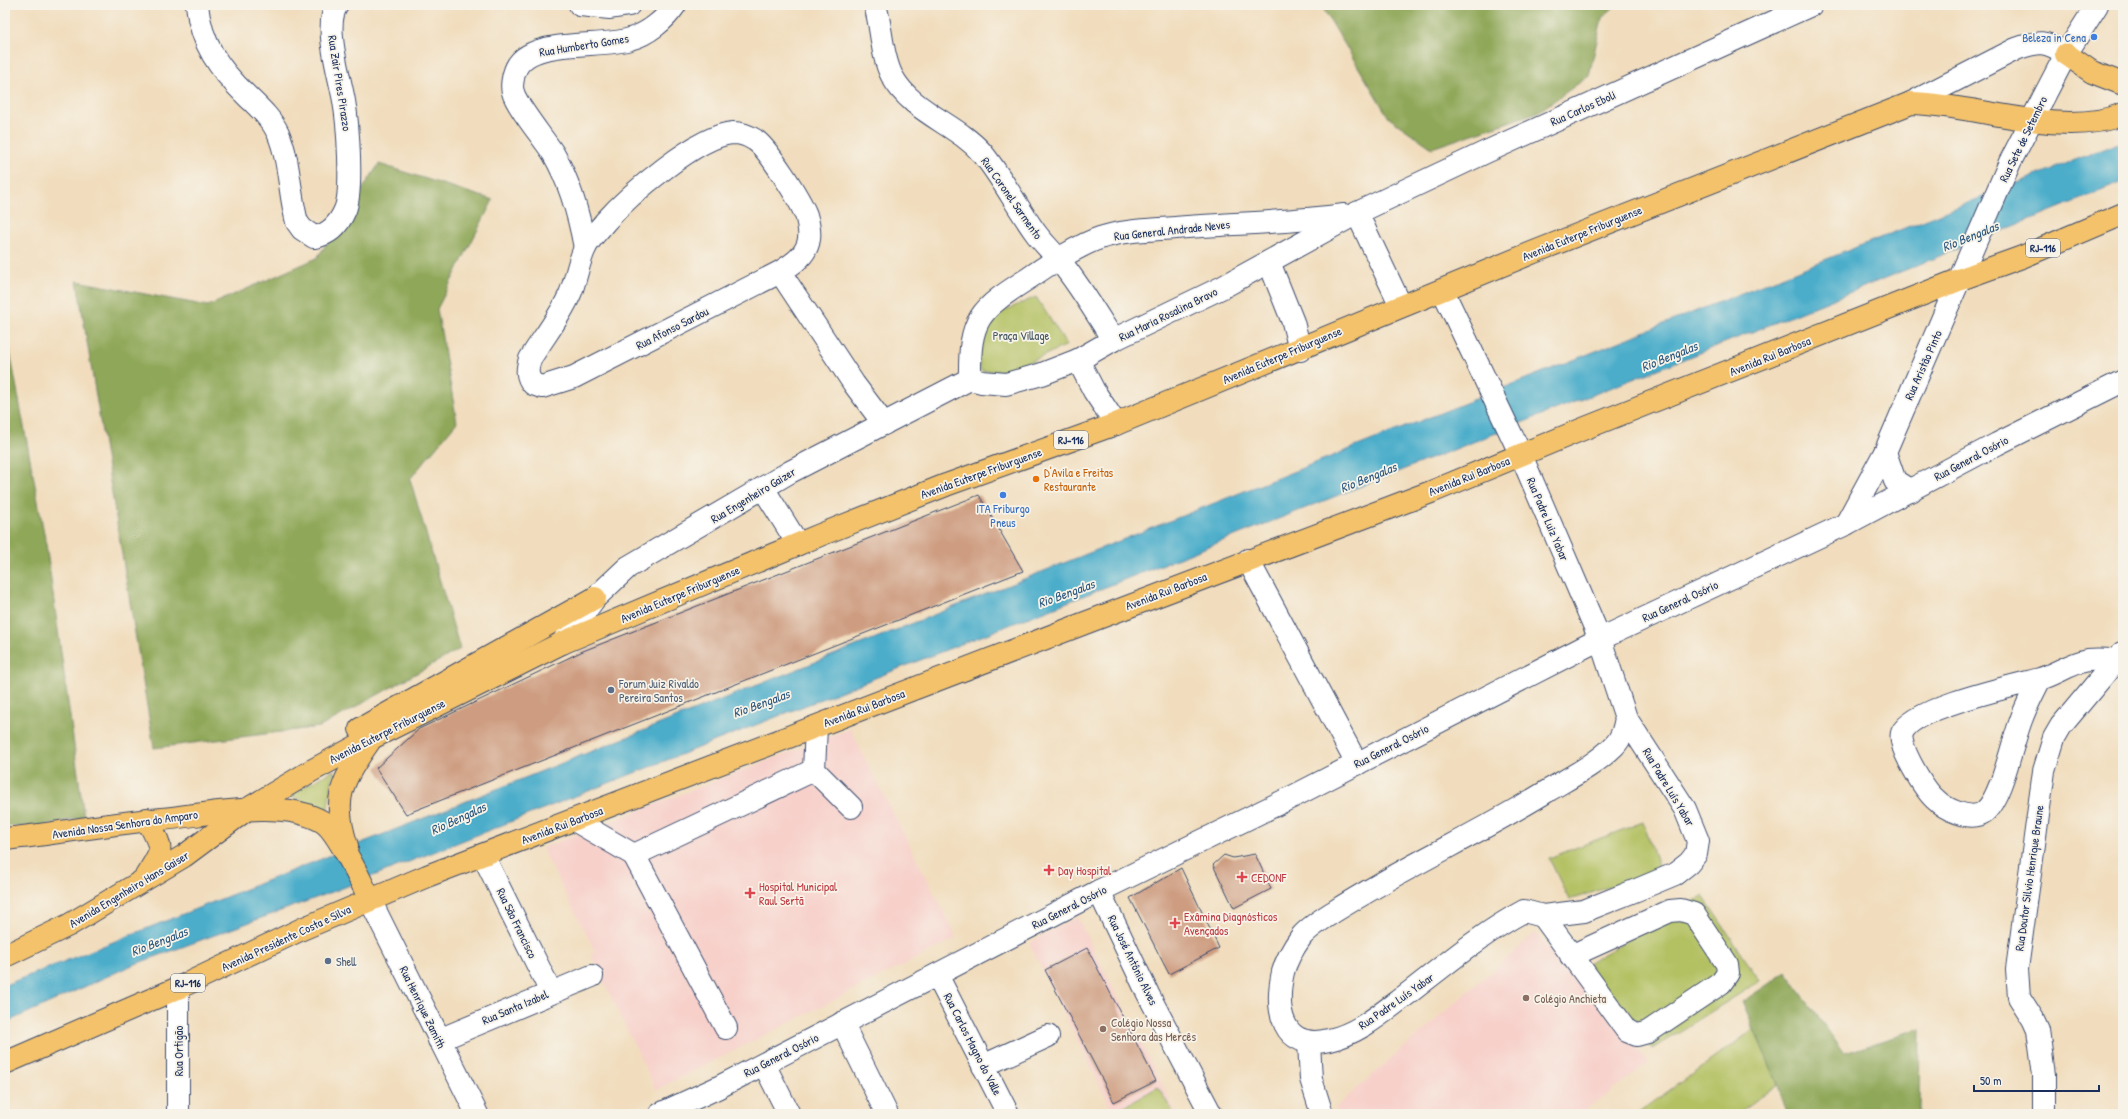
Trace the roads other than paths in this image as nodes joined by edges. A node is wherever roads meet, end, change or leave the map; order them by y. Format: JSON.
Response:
{"nodes":[{"id":1,"x":197,"y":5,"type":"edge"},
{"id":2,"x":337,"y":5,"type":"edge"},
{"id":3,"x":580,"y":5,"type":"edge"},
{"id":4,"x":629,"y":5,"type":"edge"},
{"id":5,"x":675,"y":5,"type":"edge"},
{"id":6,"x":875,"y":5,"type":"edge"},
{"id":7,"x":1811,"y":5,"type":"edge"},
{"id":8,"x":2097,"y":5,"type":"edge"},
{"id":9,"x":2066,"y":54,"type":"junction"},
{"id":10,"x":2123,"y":84,"type":"edge"},
{"id":11,"x":1912,"y":103,"type":"junction"},
{"id":12,"x":2123,"y":114,"type":"edge"},
{"id":13,"x":2032,"y":121,"type":"junction"},
{"id":14,"x":1357,"y":213,"type":"junction"},
{"id":15,"x":2123,"y":214,"type":"edge"},
{"id":16,"x":585,"y":248,"type":"junction"},
{"id":17,"x":1059,"y":260,"type":"junction"},
{"id":18,"x":1269,"y":262,"type":"junction"},
{"id":19,"x":780,"y":272,"type":"junction"},
{"id":20,"x":1961,"y":279,"type":"junction"},
{"id":21,"x":1443,"y":291,"type":"junction"},
{"id":22,"x":1401,"y":306,"type":"junction"},
{"id":23,"x":1113,"y":340,"type":"junction"},
{"id":24,"x":1300,"y":350,"type":"junction"},
{"id":25,"x":1078,"y":360,"type":"junction"},
{"id":26,"x":970,"y":379,"type":"junction"},
{"id":27,"x":2123,"y":382,"type":"edge"},
{"id":28,"x":884,"y":424,"type":"junction"},
{"id":29,"x":1116,"y":424,"type":"junction"},
{"id":30,"x":1885,"y":452,"type":"junction"},
{"id":31,"x":1521,"y":455,"type":"junction"},
{"id":32,"x":763,"y":488,"type":"junction"},
{"id":33,"x":1911,"y":491,"type":"junction"},
{"id":34,"x":1846,"y":524,"type":"junction"},
{"id":35,"x":798,"y":544,"type":"junction"},
{"id":36,"x":1248,"y":560,"type":"junction"},
{"id":37,"x":595,"y":598,"type":"junction"},
{"id":38,"x":1600,"y":639,"type":"junction"},
{"id":39,"x":562,"y":643,"type":"junction"},
{"id":40,"x":2119,"y":656,"type":"edge"},
{"id":41,"x":2040,"y":679,"type":"junction"},
{"id":42,"x":1626,"y":718,"type":"junction"},
{"id":43,"x":816,"y":727,"type":"junction"},
{"id":44,"x":372,"y":738,"type":"junction"},
{"id":45,"x":1357,"y":764,"type":"junction"},
{"id":46,"x":814,"y":770,"type":"junction"},
{"id":47,"x":851,"y":807,"type":"dead end"},
{"id":48,"x":223,"y":810,"type":"junction"},
{"id":49,"x":246,"y":810,"type":"junction"},
{"id":50,"x":147,"y":819,"type":"junction"},
{"id":51,"x":574,"y":820,"type":"junction"},
{"id":52,"x":5,"y":839,"type":"edge"},
{"id":53,"x":483,"y":855,"type":"junction"},
{"id":54,"x":634,"y":855,"type":"junction"},
{"id":55,"x":354,"y":866,"type":"junction"},
{"id":56,"x":144,"y":880,"type":"junction"},
{"id":57,"x":1099,"y":891,"type":"junction"},
{"id":58,"x":370,"y":900,"type":"junction"},
{"id":59,"x":1543,"y":916,"type":"junction"},
{"id":60,"x":5,"y":956,"type":"edge"},
{"id":61,"x":1571,"y":956,"type":"junction"},
{"id":62,"x":937,"y":975,"type":"junction"},
{"id":63,"x":592,"y":976,"type":"dead end"},
{"id":64,"x":178,"y":988,"type":"junction"},
{"id":65,"x":551,"y":992,"type":"junction"},
{"id":66,"x":842,"y":1023,"type":"junction"},
{"id":67,"x":726,"y":1028,"type":"dead end"},
{"id":68,"x":1048,"y":1036,"type":"dead end"},
{"id":69,"x":439,"y":1040,"type":"junction"},
{"id":70,"x":1309,"y":1043,"type":"junction"},
{"id":71,"x":5,"y":1063,"type":"edge"},
{"id":72,"x":764,"y":1064,"type":"junction"},
{"id":73,"x":983,"y":1066,"type":"junction"},
{"id":74,"x":664,"y":1113,"type":"edge"},
{"id":75,"x":178,"y":1114,"type":"edge"},
{"id":76,"x":477,"y":1114,"type":"edge"},
{"id":77,"x":789,"y":1114,"type":"edge"},
{"id":78,"x":887,"y":1114,"type":"edge"},
{"id":79,"x":1008,"y":1114,"type":"edge"},
{"id":80,"x":1211,"y":1114,"type":"edge"},
{"id":81,"x":1322,"y":1114,"type":"edge"},
{"id":82,"x":2044,"y":1114,"type":"edge"}],
"edges":[{"from":1,"to":2,"type":"street","name":"Rua Zair Pires Pirazzo"},
{"from":3,"to":4,"type":"street"},
{"from":5,"to":16,"type":"street","name":"Rua Humberto Gomes"},
{"from":6,"to":17,"type":"street","name":"Rua Coronel Sarmento"},
{"from":7,"to":14,"type":"street","name":"Rua Carlos Eboli"},
{"from":8,"to":9,"type":"street","name":"Rua Sete de Setembro"},
{"from":9,"to":10,"type":"main road"},
{"from":9,"to":11,"type":"street","name":"Avenida Euterpe Friburguense","number":"RJ-116"},
{"from":9,"to":13,"type":"street","name":"Rua Sete de Setembro"},
{"from":11,"to":13,"type":"main road","name":"Avenida Euterpe Friburguense","number":"RJ-116"},
{"from":11,"to":21,"type":"main road","name":"Avenida Euterpe Friburguense","number":"RJ-116"},
{"from":12,"to":13,"type":"main road","number":"RJ-116"},
{"from":13,"to":20,"type":"street","name":"Rua Sete de Setembro"},
{"from":14,"to":17,"type":"street","name":"Rua General Andrade Neves"},
{"from":14,"to":18,"type":"street","name":"Rua Maria Rosalina Bravo"},
{"from":14,"to":22,"type":"street"},
{"from":15,"to":20,"type":"main road","number":"RJ-116"},
{"from":16,"to":19,"type":"street","name":"Rua Afonso Sardou"},
{"from":16,"to":19,"type":"street","name":"Rua Afonso Sardou"},
{"from":17,"to":23,"type":"street","name":"Rua Coronel Sarmento"},
{"from":17,"to":26,"type":"street","name":"Rua General Andrade Neves"},
{"from":18,"to":23,"type":"street","name":"Rua Maria Rosalina Bravo"},
{"from":18,"to":24,"type":"street"},
{"from":19,"to":28,"type":"street"},
{"from":20,"to":30,"type":"street","name":"Rua Aristão Pinto"},
{"from":20,"to":31,"type":"main road","name":"Avenida Rui Barbosa","number":"RJ-116"},
{"from":21,"to":22,"type":"main road","name":"Avenida Euterpe Friburguense","number":"RJ-116"},
{"from":21,"to":31,"type":"street","name":"Rua Padre Luiz Yabar"},
{"from":22,"to":24,"type":"main road","name":"Avenida Euterpe Friburguense","number":"RJ-116"},
{"from":23,"to":25,"type":"street","name":"Rua Maria Rosalina Bravo"},
{"from":24,"to":29,"type":"main road","name":"Avenida Euterpe Friburguense","number":"RJ-116"},
{"from":25,"to":26,"type":"street","name":"Rua Maria Rosalina Bravo"},
{"from":25,"to":29,"type":"street"},
{"from":26,"to":28,"type":"street","name":"Rua Engenheiro Gaizer"},
{"from":27,"to":33,"type":"street","name":"Rua General Osório"},
{"from":28,"to":32,"type":"street","name":"Rua Engenheiro Gaizer"},
{"from":29,"to":35,"type":"main road","name":"Avenida Euterpe Friburguense","number":"RJ-116"},
{"from":30,"to":33,"type":"street"},
{"from":30,"to":34,"type":"street","name":"Rua Aristão Pinto"},
{"from":31,"to":36,"type":"main road","name":"Avenida Rui Barbosa","number":"RJ-116"},
{"from":31,"to":38,"type":"street","name":"Rua Padre Luiz Yabar"},
{"from":32,"to":35,"type":"street"},
{"from":32,"to":37,"type":"street","name":"Rua Engenheiro Gaizer"},
{"from":33,"to":34,"type":"street","name":"Rua General Osório"},
{"from":34,"to":38,"type":"street","name":"Rua General Osório"},
{"from":35,"to":39,"type":"main road","name":"Avenida Euterpe Friburguense","number":"RJ-116"},
{"from":36,"to":43,"type":"main road","name":"Avenida Rui Barbosa","number":"RJ-116"},
{"from":36,"to":45,"type":"street"},
{"from":37,"to":39,"type":"street","name":"Rua Engenheiro Gaizer"},
{"from":37,"to":48,"type":"main road"},
{"from":38,"to":42,"type":"street","name":"Rua Padre Luís Yabar"},
{"from":38,"to":45,"type":"street","name":"Rua General Osório"},
{"from":39,"to":44,"type":"main road","name":"Avenida Euterpe Friburguense","number":"RJ-116"},
{"from":40,"to":41,"type":"street","name":"Rua Doutor Silvio Henrique Braune"},
{"from":40,"to":82,"type":"street","name":"Rua Doutor Silvio Henrique Braune"},
{"from":41,"to":41,"type":"street","name":"Rua Doutor Silvio Henrique Braune"},
{"from":42,"to":59,"type":"street","name":"Rua Padre Luís Yabar"},
{"from":42,"to":70,"type":"street"},
{"from":43,"to":46,"type":"street"},
{"from":43,"to":51,"type":"main road","name":"Avenida Rui Barbosa","number":"RJ-116"},
{"from":44,"to":49,"type":"main road","name":"Avenida Euterpe Friburguense","number":"RJ-116"},
{"from":44,"to":55,"type":"main road"},
{"from":45,"to":57,"type":"street","name":"Rua General Osório"},
{"from":46,"to":47,"type":"street"},
{"from":46,"to":54,"type":"street"},
{"from":48,"to":49,"type":"main road","name":"Avenida Nossa Senhora do Amparo"},
{"from":48,"to":50,"type":"main road","name":"Avenida Nossa Senhora do Amparo"},
{"from":49,"to":55,"type":"main road","name":"Avenida Nossa Senhora do Amparo"},
{"from":49,"to":56,"type":"main road","name":"Avenida Engenheiro Hans Gaiser","number":"RJ-116"},
{"from":50,"to":52,"type":"main road","name":"Avenida Nossa Senhora do Amparo"},
{"from":50,"to":56,"type":"main road"},
{"from":51,"to":53,"type":"main road","name":"Avenida Rui Barbosa","number":"RJ-116"},
{"from":51,"to":54,"type":"street"},
{"from":53,"to":58,"type":"main road","name":"Avenida Rui Barbosa","number":"RJ-116"},
{"from":53,"to":65,"type":"street","name":"Rua São Francisco"},
{"from":54,"to":67,"type":"street"},
{"from":55,"to":58,"type":"main road"},
{"from":56,"to":60,"type":"main road","name":"Avenida Engenheiro Hans Gaiser","number":"RJ-116"},
{"from":57,"to":62,"type":"street","name":"Rua General Osório"},
{"from":57,"to":80,"type":"street","name":"Rua José Antônio Alves"},
{"from":58,"to":64,"type":"main road","name":"Avenida Presidente Costa e Silva","number":"RJ-116"},
{"from":58,"to":69,"type":"street","name":"Rua Henrique Zamith"},
{"from":59,"to":61,"type":"street"},
{"from":59,"to":70,"type":"street","name":"Rua Padre Luís Yabar"},
{"from":61,"to":61,"type":"street"},
{"from":62,"to":66,"type":"street","name":"Rua General Osório"},
{"from":62,"to":73,"type":"street","name":"Rua Carlos Magno do Valle"},
{"from":63,"to":65,"type":"street","name":"Rua Santa Izabel"},
{"from":64,"to":71,"type":"main road","name":"Avenida Presidente Costa e Silva","number":"RJ-116"},
{"from":64,"to":75,"type":"street","name":"Rua Ortigão"},
{"from":65,"to":69,"type":"street","name":"Rua Santa Izabel"},
{"from":66,"to":72,"type":"street","name":"Rua General Osório"},
{"from":66,"to":78,"type":"street"},
{"from":68,"to":73,"type":"street"},
{"from":69,"to":76,"type":"street","name":"Rua Henrique Zamith"},
{"from":70,"to":81,"type":"street"},
{"from":72,"to":74,"type":"street","name":"Rua General Osório"},
{"from":72,"to":77,"type":"street"},
{"from":73,"to":79,"type":"street","name":"Rua Carlos Magno do Valle"}]}
